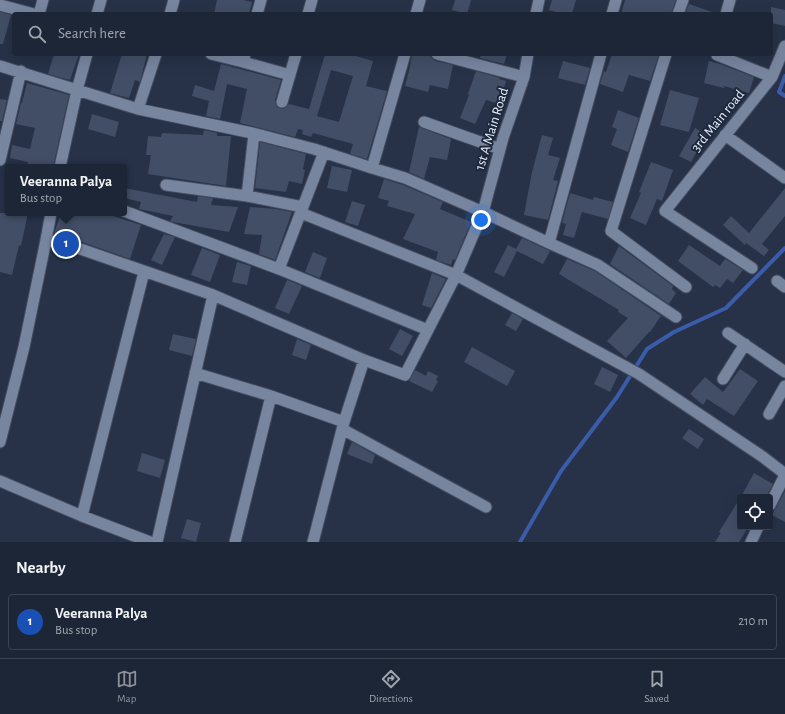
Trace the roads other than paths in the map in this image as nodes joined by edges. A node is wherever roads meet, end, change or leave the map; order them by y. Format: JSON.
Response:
{"nodes":[{"id":1,"x":43,"y":0,"type":"edge"},
{"id":2,"x":101,"y":0,"type":"edge"},
{"id":3,"x":174,"y":0,"type":"edge"},
{"id":4,"x":261,"y":0,"type":"edge"},
{"id":5,"x":312,"y":0,"type":"edge"},
{"id":6,"x":420,"y":0,"type":"edge"},
{"id":7,"x":539,"y":0,"type":"edge"},
{"id":8,"x":616,"y":0,"type":"edge"},
{"id":9,"x":683,"y":0,"type":"edge"},
{"id":10,"x":730,"y":0,"type":"edge"},
{"id":11,"x":0,"y":5,"type":"edge"},
{"id":12,"x":26,"y":12,"type":"edge"},
{"id":13,"x":40,"y":12,"type":"edge"},
{"id":14,"x":98,"y":12,"type":"edge"},
{"id":15,"x":171,"y":12,"type":"edge"},
{"id":16,"x":258,"y":12,"type":"edge"},
{"id":17,"x":309,"y":12,"type":"edge"},
{"id":18,"x":417,"y":12,"type":"edge"},
{"id":19,"x":536,"y":12,"type":"edge"},
{"id":20,"x":613,"y":12,"type":"edge"},
{"id":21,"x":679,"y":12,"type":"edge"},
{"id":22,"x":727,"y":12,"type":"edge"},
{"id":23,"x":784,"y":51,"type":"edge"},
{"id":24,"x":86,"y":56,"type":"edge"},
{"id":25,"x":155,"y":56,"type":"edge"},
{"id":26,"x":228,"y":56,"type":"edge"},
{"id":27,"x":295,"y":56,"type":"edge"},
{"id":28,"x":404,"y":56,"type":"edge"},
{"id":29,"x":445,"y":56,"type":"edge"},
{"id":30,"x":528,"y":56,"type":"edge"},
{"id":31,"x":600,"y":56,"type":"edge"},
{"id":32,"x":665,"y":56,"type":"edge"},
{"id":33,"x":722,"y":56,"type":"edge"},
{"id":34,"x":244,"y":58,"type":"edge"},
{"id":35,"x":0,"y":66,"type":"edge"},
{"id":36,"x":21,"y":72,"type":"junction"},
{"id":37,"x":290,"y":75,"type":"junction"},
{"id":38,"x":524,"y":77,"type":"junction"},
{"id":39,"x":772,"y":77,"type":"junction"},
{"id":40,"x":77,"y":90,"type":"junction"},
{"id":41,"x":282,"y":102,"type":"dead end"},
{"id":42,"x":138,"y":109,"type":"junction"},
{"id":43,"x":424,"y":122,"type":"dead end"},
{"id":44,"x":254,"y":134,"type":"junction"},
{"id":45,"x":725,"y":135,"type":"junction"},
{"id":46,"x":500,"y":149,"type":"junction"},
{"id":47,"x":324,"y":152,"type":"junction"},
{"id":48,"x":0,"y":160,"type":"edge"},
{"id":49,"x":61,"y":164,"type":"edge"},
{"id":50,"x":372,"y":168,"type":"junction"},
{"id":51,"x":785,"y":178,"type":"edge"},
{"id":52,"x":166,"y":185,"type":"dead end"},
{"id":53,"x":247,"y":196,"type":"junction"},
{"id":54,"x":302,"y":210,"type":"junction"},
{"id":55,"x":127,"y":211,"type":"edge"},
{"id":56,"x":483,"y":212,"type":"junction"},
{"id":57,"x":50,"y":216,"type":"edge"},
{"id":58,"x":46,"y":240,"type":"junction"},
{"id":59,"x":549,"y":243,"type":"junction"},
{"id":60,"x":752,"y":268,"type":"dead end"},
{"id":61,"x":279,"y":269,"type":"junction"},
{"id":62,"x":144,"y":272,"type":"junction"},
{"id":63,"x":456,"y":276,"type":"junction"},
{"id":64,"x":686,"y":287,"type":"dead end"},
{"id":65,"x":213,"y":295,"type":"junction"},
{"id":66,"x":676,"y":317,"type":"dead end"},
{"id":67,"x":428,"y":330,"type":"junction"},
{"id":68,"x":728,"y":333,"type":"dead end"},
{"id":69,"x":745,"y":344,"type":"junction"},
{"id":70,"x":364,"y":360,"type":"junction"},
{"id":71,"x":195,"y":372,"type":"junction"},
{"id":72,"x":785,"y":372,"type":"edge"},
{"id":73,"x":723,"y":379,"type":"dead end"},
{"id":74,"x":785,"y":386,"type":"edge"},
{"id":75,"x":271,"y":396,"type":"junction"},
{"id":76,"x":769,"y":414,"type":"dead end"},
{"id":77,"x":343,"y":425,"type":"junction"},
{"id":78,"x":0,"y":442,"type":"edge"},
{"id":79,"x":785,"y":474,"type":"edge"},
{"id":80,"x":0,"y":481,"type":"edge"},
{"id":81,"x":773,"y":498,"type":"edge"},
{"id":82,"x":486,"y":507,"type":"dead end"},
{"id":83,"x":82,"y":516,"type":"junction"},
{"id":84,"x":757,"y":530,"type":"edge"},
{"id":85,"x":150,"y":542,"type":"edge"},
{"id":86,"x":157,"y":542,"type":"edge"},
{"id":87,"x":235,"y":542,"type":"edge"},
{"id":88,"x":313,"y":542,"type":"edge"},
{"id":89,"x":751,"y":542,"type":"edge"}],
"edges":[{"from":1,"to":13,"type":"street"},
{"from":2,"to":14,"type":"street"},
{"from":3,"to":15,"type":"street"},
{"from":4,"to":16,"type":"street"},
{"from":5,"to":17,"type":"street"},
{"from":6,"to":18,"type":"street"},
{"from":7,"to":19,"type":"street"},
{"from":8,"to":20,"type":"street"},
{"from":9,"to":21,"type":"street"},
{"from":10,"to":22,"type":"street"},
{"from":11,"to":12,"type":"street"},
{"from":23,"to":39,"type":"street","name":"3rd Main road"},
{"from":24,"to":40,"type":"street"},
{"from":25,"to":42,"type":"street"},
{"from":26,"to":34,"type":"street"},
{"from":27,"to":37,"type":"street"},
{"from":28,"to":50,"type":"street"},
{"from":29,"to":38,"type":"street"},
{"from":30,"to":38,"type":"street","name":"1st A Main Road"},
{"from":31,"to":59,"type":"street"},
{"from":32,"to":64,"type":"street"},
{"from":33,"to":39,"type":"street"},
{"from":34,"to":37,"type":"street"},
{"from":35,"to":36,"type":"street"},
{"from":36,"to":40,"type":"street"},
{"from":36,"to":48,"type":"street"},
{"from":37,"to":41,"type":"street"},
{"from":38,"to":46,"type":"street","name":"1st A Main Road"},
{"from":39,"to":45,"type":"street","name":"3rd Main road"},
{"from":40,"to":42,"type":"street"},
{"from":40,"to":49,"type":"street"},
{"from":42,"to":44,"type":"street"},
{"from":43,"to":46,"type":"street"},
{"from":44,"to":47,"type":"street"},
{"from":44,"to":53,"type":"street"},
{"from":45,"to":51,"type":"street"},
{"from":45,"to":60,"type":"street","name":"3rd Main road"},
{"from":46,"to":56,"type":"street","name":"1st A Main Road"},
{"from":47,"to":50,"type":"street"},
{"from":47,"to":54,"type":"street"},
{"from":50,"to":56,"type":"street"},
{"from":52,"to":53,"type":"street"},
{"from":53,"to":54,"type":"street"},
{"from":54,"to":61,"type":"street"},
{"from":54,"to":63,"type":"street"},
{"from":55,"to":61,"type":"street"},
{"from":56,"to":59,"type":"street"},
{"from":56,"to":63,"type":"street","name":"1st A Main Road"},
{"from":57,"to":58,"type":"street"},
{"from":58,"to":62,"type":"street"},
{"from":58,"to":78,"type":"street"},
{"from":59,"to":66,"type":"street"},
{"from":61,"to":67,"type":"street"},
{"from":62,"to":65,"type":"street"},
{"from":62,"to":83,"type":"street"},
{"from":63,"to":67,"type":"street","name":"1st A Main Road"},
{"from":63,"to":79,"type":"street"},
{"from":65,"to":70,"type":"street"},
{"from":65,"to":71,"type":"street"},
{"from":67,"to":70,"type":"street","name":"1st A Main Road"},
{"from":68,"to":69,"type":"street"},
{"from":69,"to":72,"type":"street"},
{"from":69,"to":73,"type":"street"},
{"from":70,"to":77,"type":"street"},
{"from":71,"to":75,"type":"street"},
{"from":71,"to":86,"type":"street"},
{"from":74,"to":76,"type":"street"},
{"from":75,"to":77,"type":"street"},
{"from":75,"to":87,"type":"street"},
{"from":77,"to":82,"type":"street"},
{"from":77,"to":88,"type":"street"},
{"from":79,"to":81,"type":"street"},
{"from":80,"to":83,"type":"street"},
{"from":83,"to":85,"type":"street"},
{"from":84,"to":89,"type":"street"}]}
